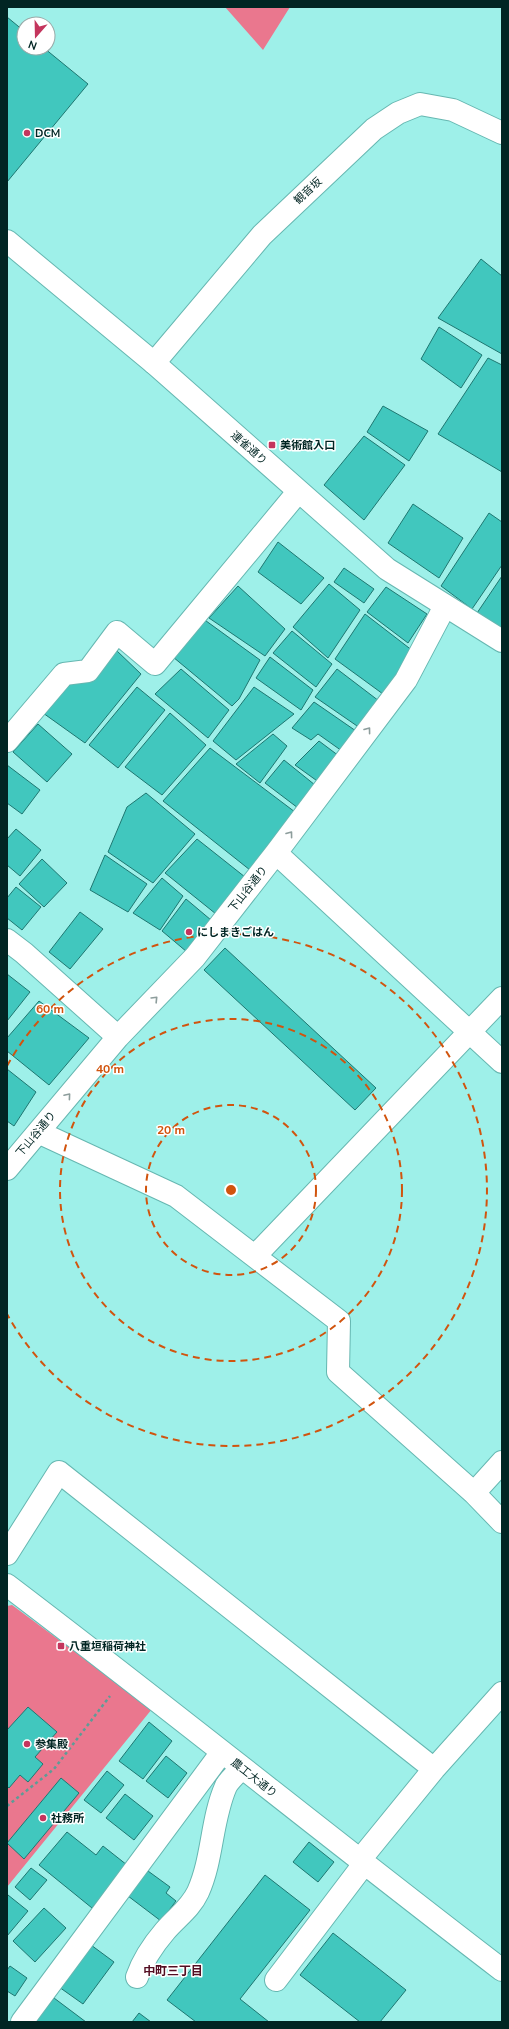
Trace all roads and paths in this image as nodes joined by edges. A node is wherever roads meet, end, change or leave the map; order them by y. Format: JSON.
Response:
{"nodes":[{"id":1,"x":502,"y":133,"type":"edge"},
{"id":2,"x":7,"y":241,"type":"edge"},
{"id":3,"x":154,"y":363,"type":"junction"},
{"id":4,"x":298,"y":492,"type":"junction"},
{"id":5,"x":445,"y":606,"type":"junction"},
{"id":6,"x":502,"y":641,"type":"edge"},
{"id":7,"x":7,"y":741,"type":"edge"},
{"id":8,"x":276,"y":853,"type":"junction"},
{"id":9,"x":7,"y":940,"type":"edge"},
{"id":10,"x":502,"y":998,"type":"edge"},
{"id":11,"x":470,"y":1032,"type":"junction"},
{"id":12,"x":118,"y":1037,"type":"junction"},
{"id":13,"x":502,"y":1062,"type":"edge"},
{"id":14,"x":38,"y":1132,"type":"junction"},
{"id":15,"x":7,"y":1169,"type":"edge"},
{"id":16,"x":255,"y":1256,"type":"junction"},
{"id":17,"x":502,"y":1462,"type":"edge"},
{"id":18,"x":474,"y":1493,"type":"junction"},
{"id":19,"x":502,"y":1522,"type":"edge"},
{"id":20,"x":7,"y":1554,"type":"edge"},
{"id":21,"x":7,"y":1585,"type":"edge"},
{"id":22,"x":126,"y":1675,"type":"junction"},
{"id":23,"x":502,"y":1693,"type":"edge"},
{"id":24,"x":222,"y":1752,"type":"junction"},
{"id":25,"x":242,"y":1768,"type":"junction"},
{"id":26,"x":434,"y":1769,"type":"junction"},
{"id":27,"x":7,"y":1806,"type":"edge"},
{"id":28,"x":362,"y":1862,"type":"junction"},
{"id":29,"x":502,"y":1970,"type":"edge"},
{"id":30,"x":137,"y":1977,"type":"dead end"},
{"id":31,"x":276,"y":1980,"type":"dead end"},
{"id":32,"x":22,"y":2022,"type":"edge"}],
"edges":[{"from":1,"to":3,"type":"street","name":"観音坂"},
{"from":2,"to":3,"type":"street","name":"連雀通り"},
{"from":3,"to":4,"type":"street","name":"連雀通り"},
{"from":4,"to":5,"type":"street","name":"連雀通り"},
{"from":4,"to":7,"type":"street"},
{"from":5,"to":6,"type":"street","name":"連雀通り"},
{"from":8,"to":5,"type":"street","name":"下山谷通り","one_way":true},
{"from":8,"to":11,"type":"street"},
{"from":12,"to":8,"type":"street","name":"下山谷通り","one_way":true},
{"from":9,"to":12,"type":"street"},
{"from":10,"to":11,"type":"street"},
{"from":11,"to":13,"type":"street"},
{"from":11,"to":16,"type":"street"},
{"from":14,"to":12,"type":"street","name":"下山谷通り","one_way":true},
{"from":14,"to":15,"type":"street","name":"下山谷通り"},
{"from":14,"to":16,"type":"street"},
{"from":16,"to":18,"type":"street"},
{"from":17,"to":18,"type":"street"},
{"from":18,"to":19,"type":"street"},
{"from":20,"to":26,"type":"street"},
{"from":21,"to":22,"type":"street","name":"農工大通り"},
{"from":22,"to":24,"type":"street","name":"農工大通り"},
{"from":22,"to":27,"type":"path"},
{"from":23,"to":26,"type":"street"},
{"from":24,"to":25,"type":"street","name":"農工大通り"},
{"from":24,"to":32,"type":"street"},
{"from":25,"to":28,"type":"street","name":"農工大通り"},
{"from":25,"to":30,"type":"street"},
{"from":26,"to":28,"type":"street"},
{"from":28,"to":29,"type":"street","name":"農工大通り"},
{"from":28,"to":31,"type":"street"}]}
